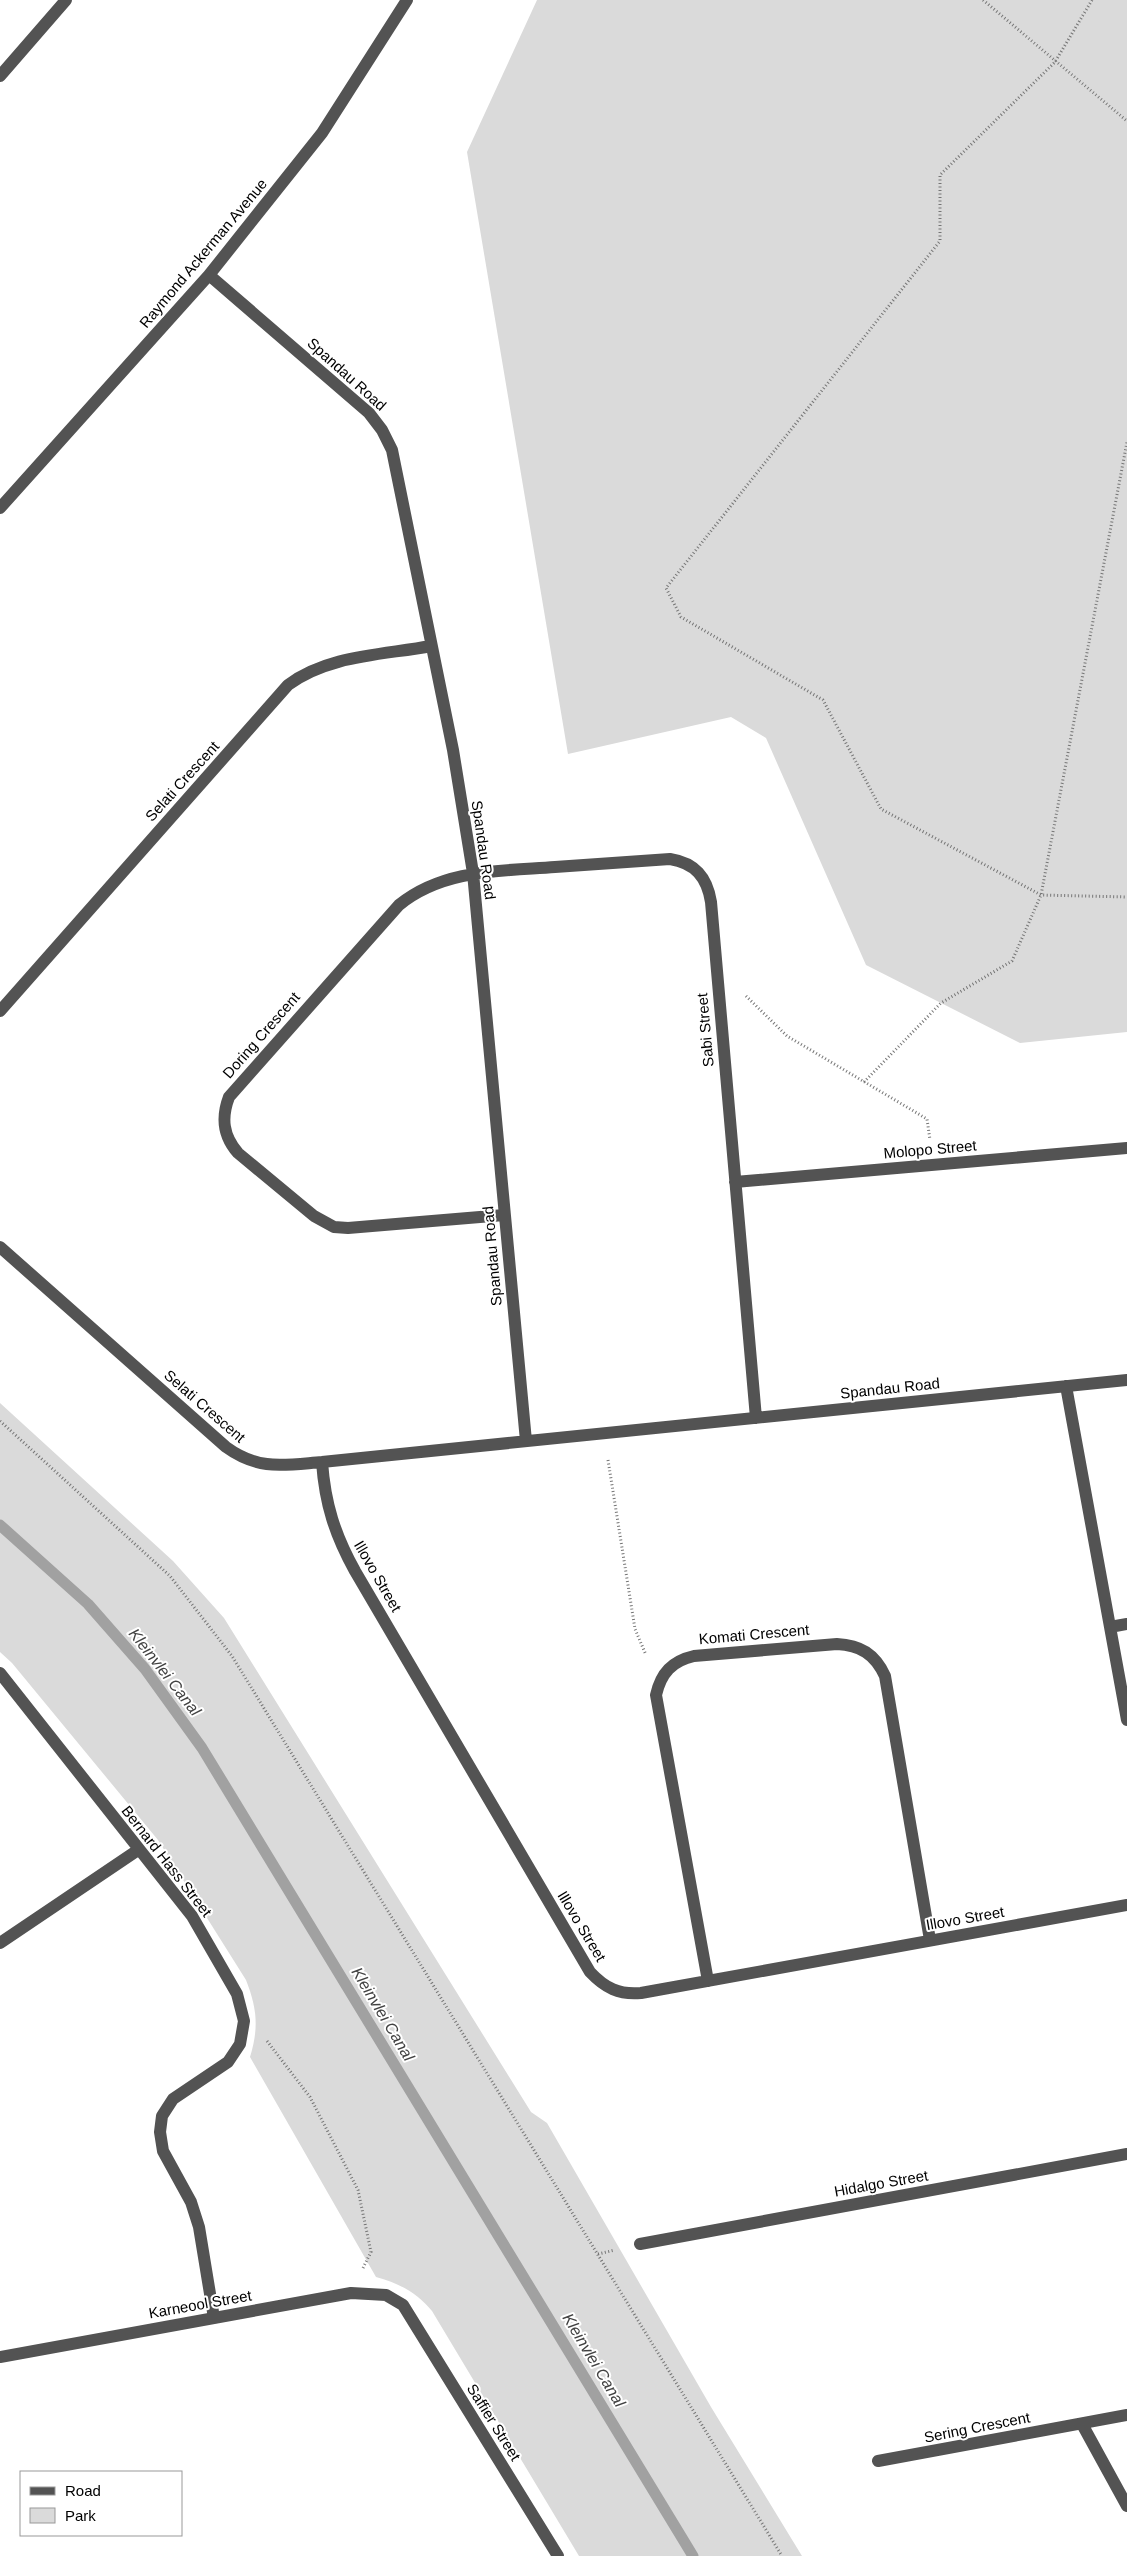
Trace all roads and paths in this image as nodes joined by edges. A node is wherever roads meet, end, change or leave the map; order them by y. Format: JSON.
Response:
{"nodes":[{"id":1,"x":66,"y":0,"type":"edge"},
{"id":2,"x":407,"y":0,"type":"edge"},
{"id":3,"x":983,"y":0,"type":"edge"},
{"id":4,"x":1092,"y":0,"type":"edge"},
{"id":5,"x":1055,"y":62,"type":"junction"},
{"id":6,"x":0,"y":76,"type":"edge"},
{"id":7,"x":1127,"y":121,"type":"edge"},
{"id":8,"x":209,"y":275,"type":"junction"},
{"id":9,"x":1127,"y":442,"type":"edge"},
{"id":10,"x":0,"y":508,"type":"edge"},
{"id":11,"x":431,"y":646,"type":"junction"},
{"id":12,"x":473,"y":873,"type":"junction"},
{"id":13,"x":1041,"y":895,"type":"junction"},
{"id":14,"x":1127,"y":897,"type":"edge"},
{"id":15,"x":716,"y":967,"type":"junction"},
{"id":16,"x":0,"y":1011,"type":"edge"},
{"id":17,"x":864,"y":1082,"type":"junction"},
{"id":18,"x":1127,"y":1148,"type":"edge"},
{"id":19,"x":934,"y":1165,"type":"junction"},
{"id":20,"x":735,"y":1182,"type":"junction"},
{"id":21,"x":504,"y":1215,"type":"junction"},
{"id":22,"x":0,"y":1247,"type":"edge"},
{"id":23,"x":1127,"y":1380,"type":"edge"},
{"id":24,"x":1066,"y":1386,"type":"junction"},
{"id":25,"x":756,"y":1418,"type":"junction"},
{"id":26,"x":0,"y":1421,"type":"edge"},
{"id":27,"x":605,"y":1433,"type":"junction"},
{"id":28,"x":526,"y":1441,"type":"junction"},
{"id":29,"x":322,"y":1462,"type":"junction"},
{"id":30,"x":1127,"y":1624,"type":"edge"},
{"id":31,"x":1110,"y":1627,"type":"junction"},
{"id":32,"x":0,"y":1673,"type":"edge"},
{"id":33,"x":659,"y":1682,"type":"junction"},
{"id":34,"x":1127,"y":1720,"type":"edge"},
{"id":35,"x":138,"y":1850,"type":"junction"},
{"id":36,"x":1127,"y":1905,"type":"edge"},
{"id":37,"x":930,"y":1940,"type":"junction"},
{"id":38,"x":0,"y":1943,"type":"edge"},
{"id":39,"x":708,"y":1981,"type":"junction"},
{"id":40,"x":244,"y":2021,"type":"junction"},
{"id":41,"x":1127,"y":2154,"type":"edge"},
{"id":42,"x":640,"y":2244,"type":"dead end"},
{"id":43,"x":351,"y":2293,"type":"junction"},
{"id":44,"x":403,"y":2305,"type":"joint"},
{"id":45,"x":214,"y":2318,"type":"junction"},
{"id":46,"x":0,"y":2356,"type":"edge"},
{"id":47,"x":1127,"y":2415,"type":"edge"},
{"id":48,"x":1082,"y":2424,"type":"junction"},
{"id":49,"x":878,"y":2462,"type":"dead end"},
{"id":50,"x":1127,"y":2506,"type":"edge"},
{"id":51,"x":558,"y":2556,"type":"edge"},
{"id":52,"x":782,"y":2556,"type":"edge"}],
"edges":[{"from":1,"to":6,"type":"street"},
{"from":2,"to":8,"type":"street","name":"Raymond Ackerman Avenue"},
{"from":3,"to":5,"type":"path"},
{"from":4,"to":5,"type":"path"},
{"from":5,"to":7,"type":"path"},
{"from":5,"to":13,"type":"path"},
{"from":8,"to":10,"type":"street","name":"Raymond Ackerman Avenue"},
{"from":8,"to":11,"type":"street","name":"Spandau Road"},
{"from":9,"to":13,"type":"path"},
{"from":11,"to":12,"type":"street","name":"Spandau Road"},
{"from":11,"to":16,"type":"street","name":"Selati Crescent"},
{"from":12,"to":15,"type":"street","name":"Sabi Street"},
{"from":12,"to":21,"type":"street","name":"Spandau Road"},
{"from":12,"to":21,"type":"street","name":"Doring Crescent"},
{"from":13,"to":14,"type":"path"},
{"from":13,"to":17,"type":"path"},
{"from":15,"to":17,"type":"path"},
{"from":15,"to":20,"type":"street","name":"Sabi Street"},
{"from":17,"to":19,"type":"path"},
{"from":18,"to":19,"type":"street","name":"Molopo Street"},
{"from":19,"to":20,"type":"street","name":"Molopo Street"},
{"from":20,"to":25,"type":"street","name":"Sabi Street"},
{"from":21,"to":28,"type":"street","name":"Spandau Road"},
{"from":22,"to":29,"type":"street","name":"Selati Crescent"},
{"from":23,"to":24,"type":"street"},
{"from":24,"to":25,"type":"street","name":"Spandau Road"},
{"from":24,"to":31,"type":"street"},
{"from":25,"to":27,"type":"street","name":"Spandau Road"},
{"from":26,"to":52,"type":"path"},
{"from":27,"to":28,"type":"street","name":"Spandau Road"},
{"from":27,"to":33,"type":"path"},
{"from":28,"to":29,"type":"street","name":"Selati Crescent"},
{"from":29,"to":39,"type":"street","name":"Illovo Street"},
{"from":30,"to":31,"type":"street"},
{"from":31,"to":34,"type":"street"},
{"from":32,"to":35,"type":"street","name":"Bernard Hass Street"},
{"from":33,"to":37,"type":"street","name":"Komati Crescent"},
{"from":33,"to":39,"type":"street"},
{"from":35,"to":38,"type":"street"},
{"from":35,"to":40,"type":"street","name":"Bernard Hass Street"},
{"from":36,"to":37,"type":"street","name":"Illovo Street"},
{"from":37,"to":39,"type":"street","name":"Illovo Street"},
{"from":40,"to":43,"type":"path"},
{"from":40,"to":45,"type":"street","name":"Bernard Hass Street"},
{"from":41,"to":42,"type":"street","name":"Hidalgo Street"},
{"from":43,"to":44,"type":"street","name":"Karneool Street"},
{"from":43,"to":45,"type":"street","name":"Karneool Street"},
{"from":44,"to":51,"type":"street","name":"Saffier Street"},
{"from":45,"to":46,"type":"street","name":"Karneool Street"},
{"from":47,"to":48,"type":"street","name":"Sering Crescent"},
{"from":48,"to":49,"type":"street","name":"Sering Crescent"},
{"from":48,"to":50,"type":"street"}]}
